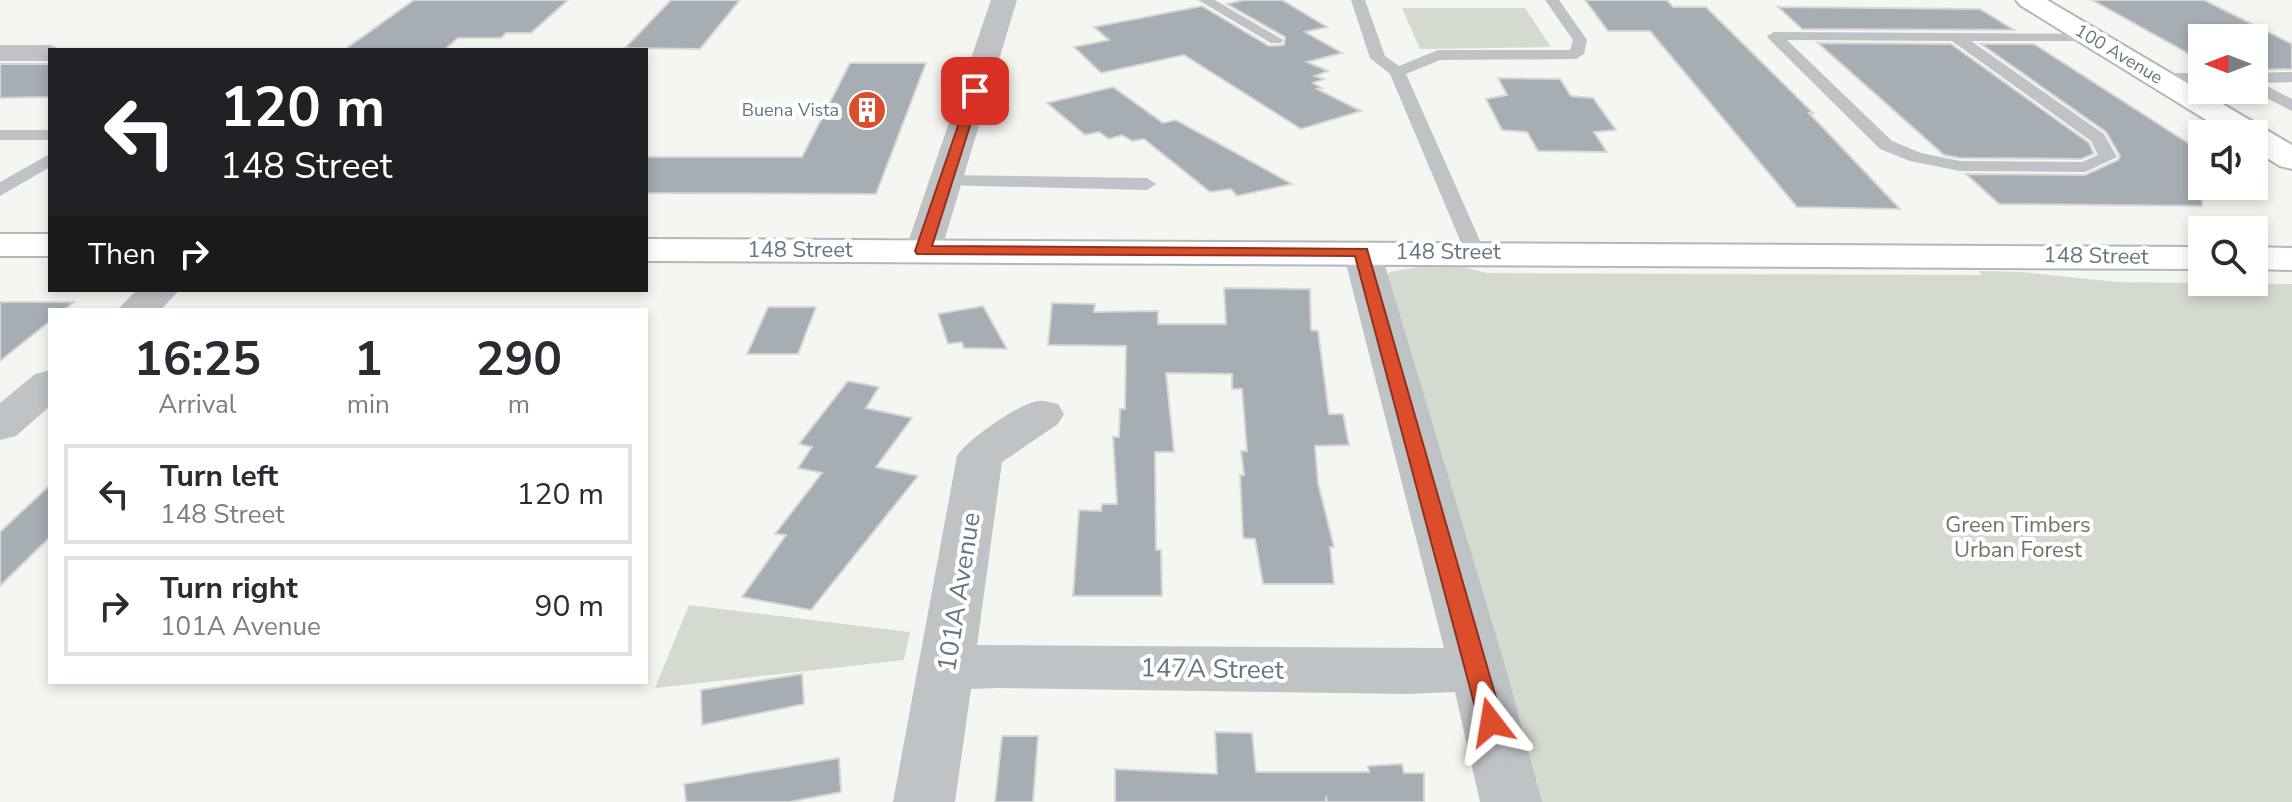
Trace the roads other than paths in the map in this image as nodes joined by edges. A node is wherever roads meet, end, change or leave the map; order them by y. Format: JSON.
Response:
{"nodes":[{"id":1,"x":1004,"y":0,"type":"edge"},
{"id":2,"x":1205,"y":0,"type":"edge"},
{"id":3,"x":1358,"y":0,"type":"edge"},
{"id":4,"x":1552,"y":0,"type":"edge"},
{"id":5,"x":2029,"y":0,"type":"edge"},
{"id":6,"x":1955,"y":37,"type":"junction"},
{"id":7,"x":2091,"y":37,"type":"junction"},
{"id":8,"x":1276,"y":40,"type":"dead end"},
{"id":9,"x":0,"y":53,"type":"edge"},
{"id":10,"x":48,"y":53,"type":"edge"},
{"id":11,"x":1397,"y":72,"type":"junction"},
{"id":12,"x":2292,"y":77,"type":"edge"},
{"id":13,"x":2157,"y":78,"type":"junction"},
{"id":14,"x":2188,"y":78,"type":"edge"},
{"id":15,"x":2268,"y":78,"type":"edge"},
{"id":16,"x":2268,"y":93,"type":"edge"},
{"id":17,"x":2292,"y":106,"type":"edge"},
{"id":18,"x":2227,"y":120,"type":"edge"},
{"id":19,"x":0,"y":135,"type":"edge"},
{"id":20,"x":48,"y":135,"type":"edge"},
{"id":21,"x":2268,"y":145,"type":"edge"},
{"id":22,"x":2292,"y":159,"type":"edge"},
{"id":23,"x":48,"y":160,"type":"edge"},
{"id":24,"x":946,"y":181,"type":"junction"},
{"id":25,"x":1147,"y":184,"type":"dead end"},
{"id":26,"x":0,"y":190,"type":"edge"},
{"id":27,"x":0,"y":245,"type":"edge"},
{"id":28,"x":48,"y":245,"type":"edge"},
{"id":29,"x":648,"y":250,"type":"edge"},
{"id":30,"x":923,"y":251,"type":"junction"},
{"id":31,"x":1362,"y":252,"type":"junction"},
{"id":32,"x":1475,"y":252,"type":"junction"},
{"id":33,"x":2188,"y":258,"type":"edge"},
{"id":34,"x":2268,"y":258,"type":"edge"},
{"id":35,"x":2292,"y":259,"type":"edge"},
{"id":36,"x":158,"y":292,"type":"edge"},
{"id":37,"x":139,"y":308,"type":"edge"},
{"id":38,"x":48,"y":385,"type":"edge"},
{"id":39,"x":1042,"y":414,"type":"dead end"},
{"id":40,"x":0,"y":426,"type":"edge"},
{"id":41,"x":947,"y":668,"type":"junction"},
{"id":42,"x":1478,"y":669,"type":"junction"},
{"id":43,"x":924,"y":802,"type":"edge"},
{"id":44,"x":1511,"y":802,"type":"edge"}],
"edges":[{"from":1,"to":24,"type":"street"},
{"from":2,"to":8,"type":"lane"},
{"from":3,"to":11,"type":"lane"},
{"from":4,"to":11,"type":"lane"},
{"from":5,"to":7,"type":"main road","name":"100 Avenue"},
{"from":6,"to":6,"type":"lane"},
{"from":6,"to":7,"type":"lane"},
{"from":7,"to":13,"type":"main road","name":"100 Avenue"},
{"from":9,"to":10,"type":"street"},
{"from":11,"to":32,"type":"lane"},
{"from":12,"to":15,"type":"lane"},
{"from":13,"to":14,"type":"lane"},
{"from":13,"to":18,"type":"main road","name":"100 Avenue"},
{"from":16,"to":17,"type":"lane"},
{"from":19,"to":20,"type":"lane"},
{"from":21,"to":22,"type":"main road","name":"100 Avenue"},
{"from":23,"to":26,"type":"lane"},
{"from":24,"to":25,"type":"lane"},
{"from":24,"to":30,"type":"street"},
{"from":27,"to":28,"type":"main road"},
{"from":29,"to":30,"type":"main road","name":"148 Street"},
{"from":30,"to":31,"type":"main road","name":"148 Street"},
{"from":31,"to":32,"type":"main road","name":"148 Street"},
{"from":31,"to":42,"type":"street"},
{"from":32,"to":33,"type":"main road","name":"148 Street"},
{"from":34,"to":35,"type":"main road"},
{"from":36,"to":37,"type":"street"},
{"from":38,"to":40,"type":"street"},
{"from":39,"to":41,"type":"street","name":"101A Avenue"},
{"from":41,"to":42,"type":"street","name":"147A Street"},
{"from":41,"to":43,"type":"street","name":"101A Avenue"},
{"from":42,"to":44,"type":"street"}]}
